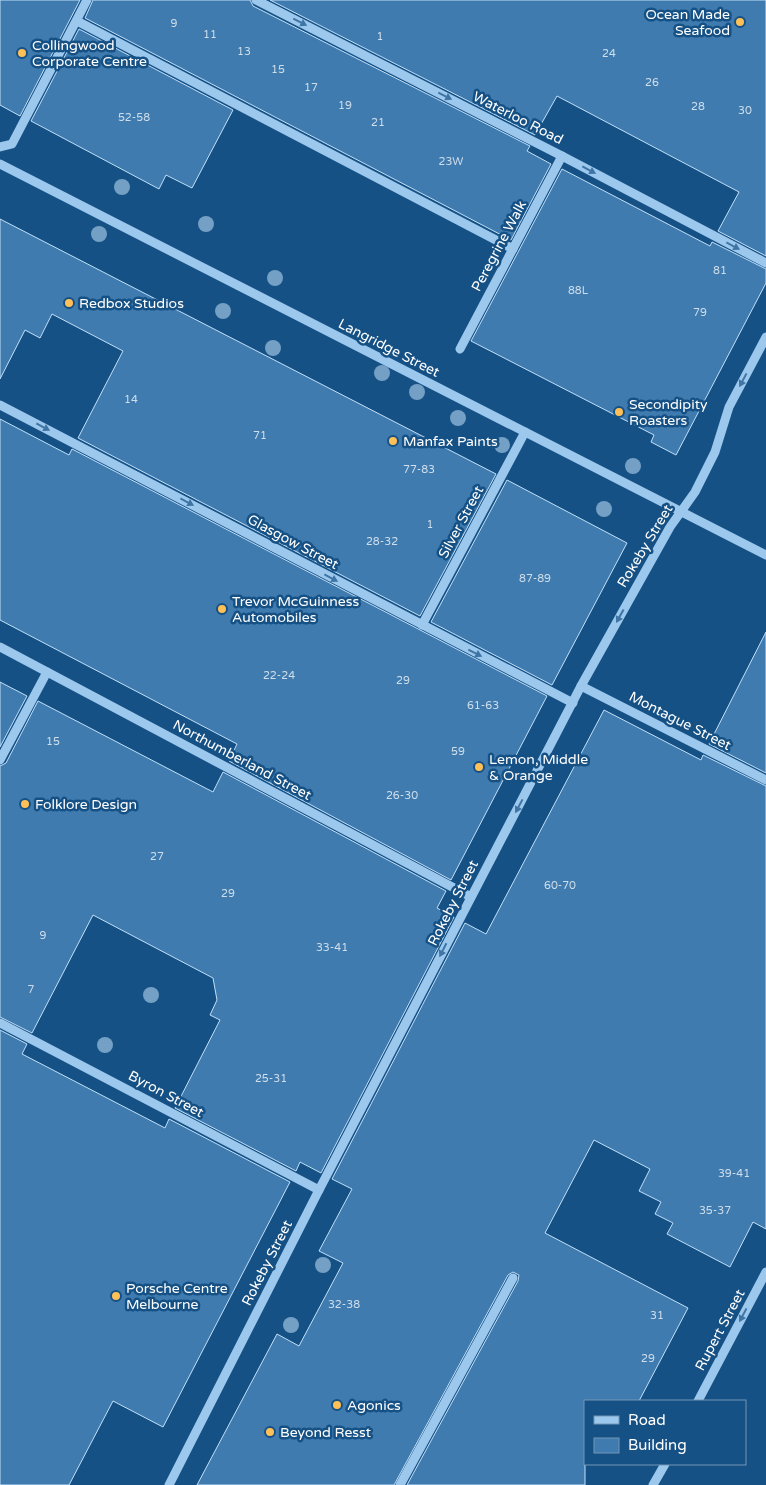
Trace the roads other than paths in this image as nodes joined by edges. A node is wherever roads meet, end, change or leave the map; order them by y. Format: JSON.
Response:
{"nodes":[{"id":1,"x":87,"y":0,"type":"edge"},
{"id":2,"x":256,"y":0,"type":"edge"},
{"id":3,"x":77,"y":21,"type":"junction"},
{"id":4,"x":0,"y":147,"type":"edge"},
{"id":5,"x":562,"y":156,"type":"junction"},
{"id":6,"x":0,"y":164,"type":"edge"},
{"id":7,"x":513,"y":249,"type":"junction"},
{"id":8,"x":766,"y":263,"type":"edge"},
{"id":9,"x":766,"y":337,"type":"edge"},
{"id":10,"x":460,"y":349,"type":"dead end"},
{"id":11,"x":0,"y":404,"type":"edge"},
{"id":12,"x":525,"y":432,"type":"junction"},
{"id":13,"x":680,"y":512,"type":"junction"},
{"id":14,"x":766,"y":555,"type":"edge"},
{"id":15,"x":422,"y":625,"type":"junction"},
{"id":16,"x":0,"y":647,"type":"edge"},
{"id":17,"x":47,"y":672,"type":"junction"},
{"id":18,"x":581,"y":686,"type":"junction"},
{"id":19,"x":573,"y":703,"type":"junction"},
{"id":20,"x":0,"y":760,"type":"edge"},
{"id":21,"x":766,"y":780,"type":"edge"},
{"id":22,"x":471,"y":897,"type":"junction"},
{"id":23,"x":0,"y":1023,"type":"edge"},
{"id":24,"x":319,"y":1190,"type":"junction"},
{"id":25,"x":766,"y":1272,"type":"edge"},
{"id":26,"x":512,"y":1278,"type":"dead end"},
{"id":27,"x":699,"y":1400,"type":"edge"},
{"id":28,"x":664,"y":1465,"type":"edge"},
{"id":29,"x":169,"y":1485,"type":"edge"},
{"id":30,"x":400,"y":1485,"type":"edge"},
{"id":31,"x":653,"y":1485,"type":"edge"}],
"edges":[{"from":1,"to":3,"type":"street"},
{"from":2,"to":5,"type":"street","name":"Waterloo Road","one_way":true},
{"from":3,"to":4,"type":"street"},
{"from":3,"to":7,"type":"street"},
{"from":5,"to":7,"type":"street","name":"Peregrine Walk"},
{"from":5,"to":8,"type":"street","name":"Waterloo Road","one_way":true},
{"from":6,"to":12,"type":"street","name":"Langridge Street"},
{"from":7,"to":10,"type":"street","name":"Peregrine Walk"},
{"from":9,"to":13,"type":"street","name":"Rokeby Street","one_way":true},
{"from":11,"to":15,"type":"street","name":"Glasgow Street","one_way":true},
{"from":12,"to":13,"type":"street","name":"Langridge Street"},
{"from":12,"to":15,"type":"street","name":"Silver Street"},
{"from":13,"to":14,"type":"street","name":"Langridge Street"},
{"from":13,"to":18,"type":"street","name":"Rokeby Street","one_way":true},
{"from":15,"to":19,"type":"street","name":"Glasgow Street","one_way":true},
{"from":16,"to":17,"type":"street","name":"Northumberland Street"},
{"from":17,"to":20,"type":"street"},
{"from":17,"to":22,"type":"street","name":"Northumberland Street"},
{"from":18,"to":19,"type":"street","name":"Rokeby Street"},
{"from":18,"to":21,"type":"street","name":"Montague Street"},
{"from":19,"to":22,"type":"street","name":"Rokeby Street","one_way":true},
{"from":22,"to":24,"type":"street","name":"Rokeby Street","one_way":true},
{"from":23,"to":24,"type":"street","name":"Byron Street"},
{"from":24,"to":29,"type":"street","name":"Rokeby Street"},
{"from":25,"to":27,"type":"street","name":"Rupert Street","one_way":true},
{"from":26,"to":30,"type":"street"},
{"from":28,"to":31,"type":"street"}]}
